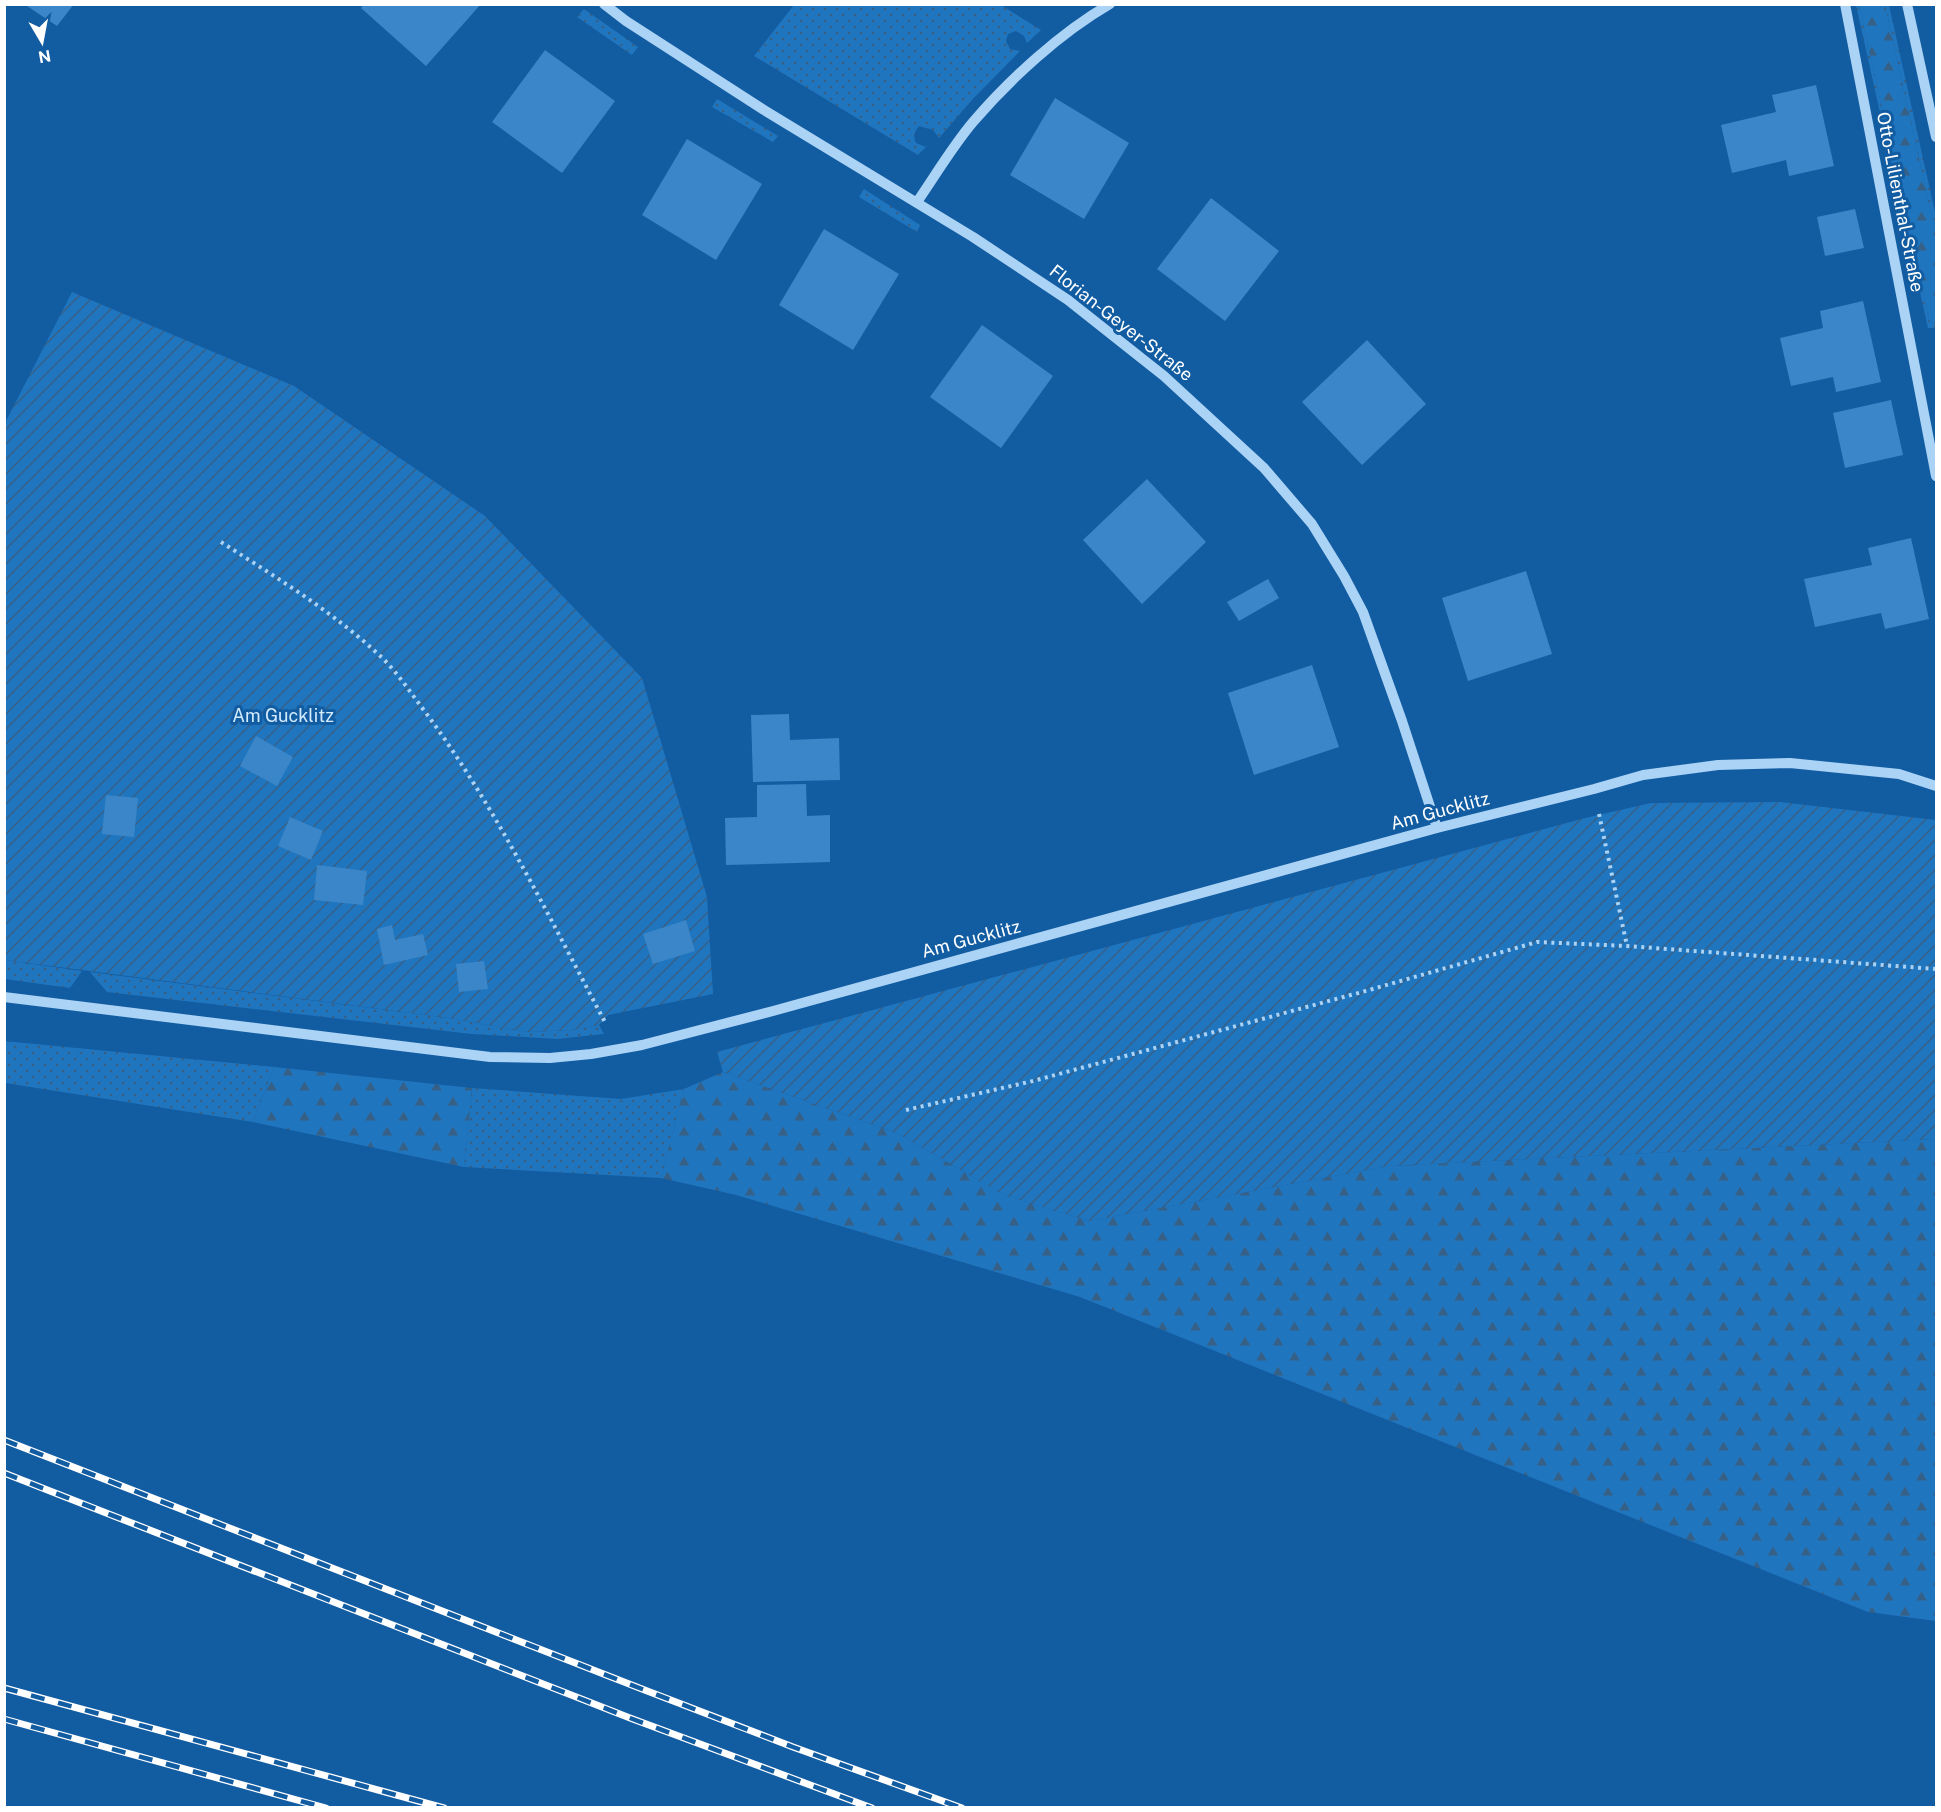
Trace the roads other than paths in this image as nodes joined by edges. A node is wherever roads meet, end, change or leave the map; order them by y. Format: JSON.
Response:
{"nodes":[{"id":1,"x":604,"y":4,"type":"edge"},
{"id":2,"x":1110,"y":4,"type":"edge"},
{"id":3,"x":1845,"y":4,"type":"edge"},
{"id":4,"x":1907,"y":4,"type":"edge"},
{"id":5,"x":1936,"y":137,"type":"edge"},
{"id":6,"x":917,"y":202,"type":"junction"},
{"id":7,"x":1936,"y":476,"type":"edge"},
{"id":8,"x":1936,"y":786,"type":"edge"},
{"id":9,"x":1437,"y":828,"type":"junction"},
{"id":10,"x":4,"y":997,"type":"edge"}],
"edges":[{"from":1,"to":6,"type":"street","name":"Florian-Geyer-Straße"},
{"from":2,"to":6,"type":"street"},
{"from":3,"to":7,"type":"street","name":"Otto-Lilienthal-Straße"},
{"from":4,"to":5,"type":"street"},
{"from":6,"to":9,"type":"street","name":"Florian-Geyer-Straße"},
{"from":8,"to":9,"type":"street","name":"Am Gucklitz"},
{"from":9,"to":10,"type":"street","name":"Am Gucklitz"}]}
